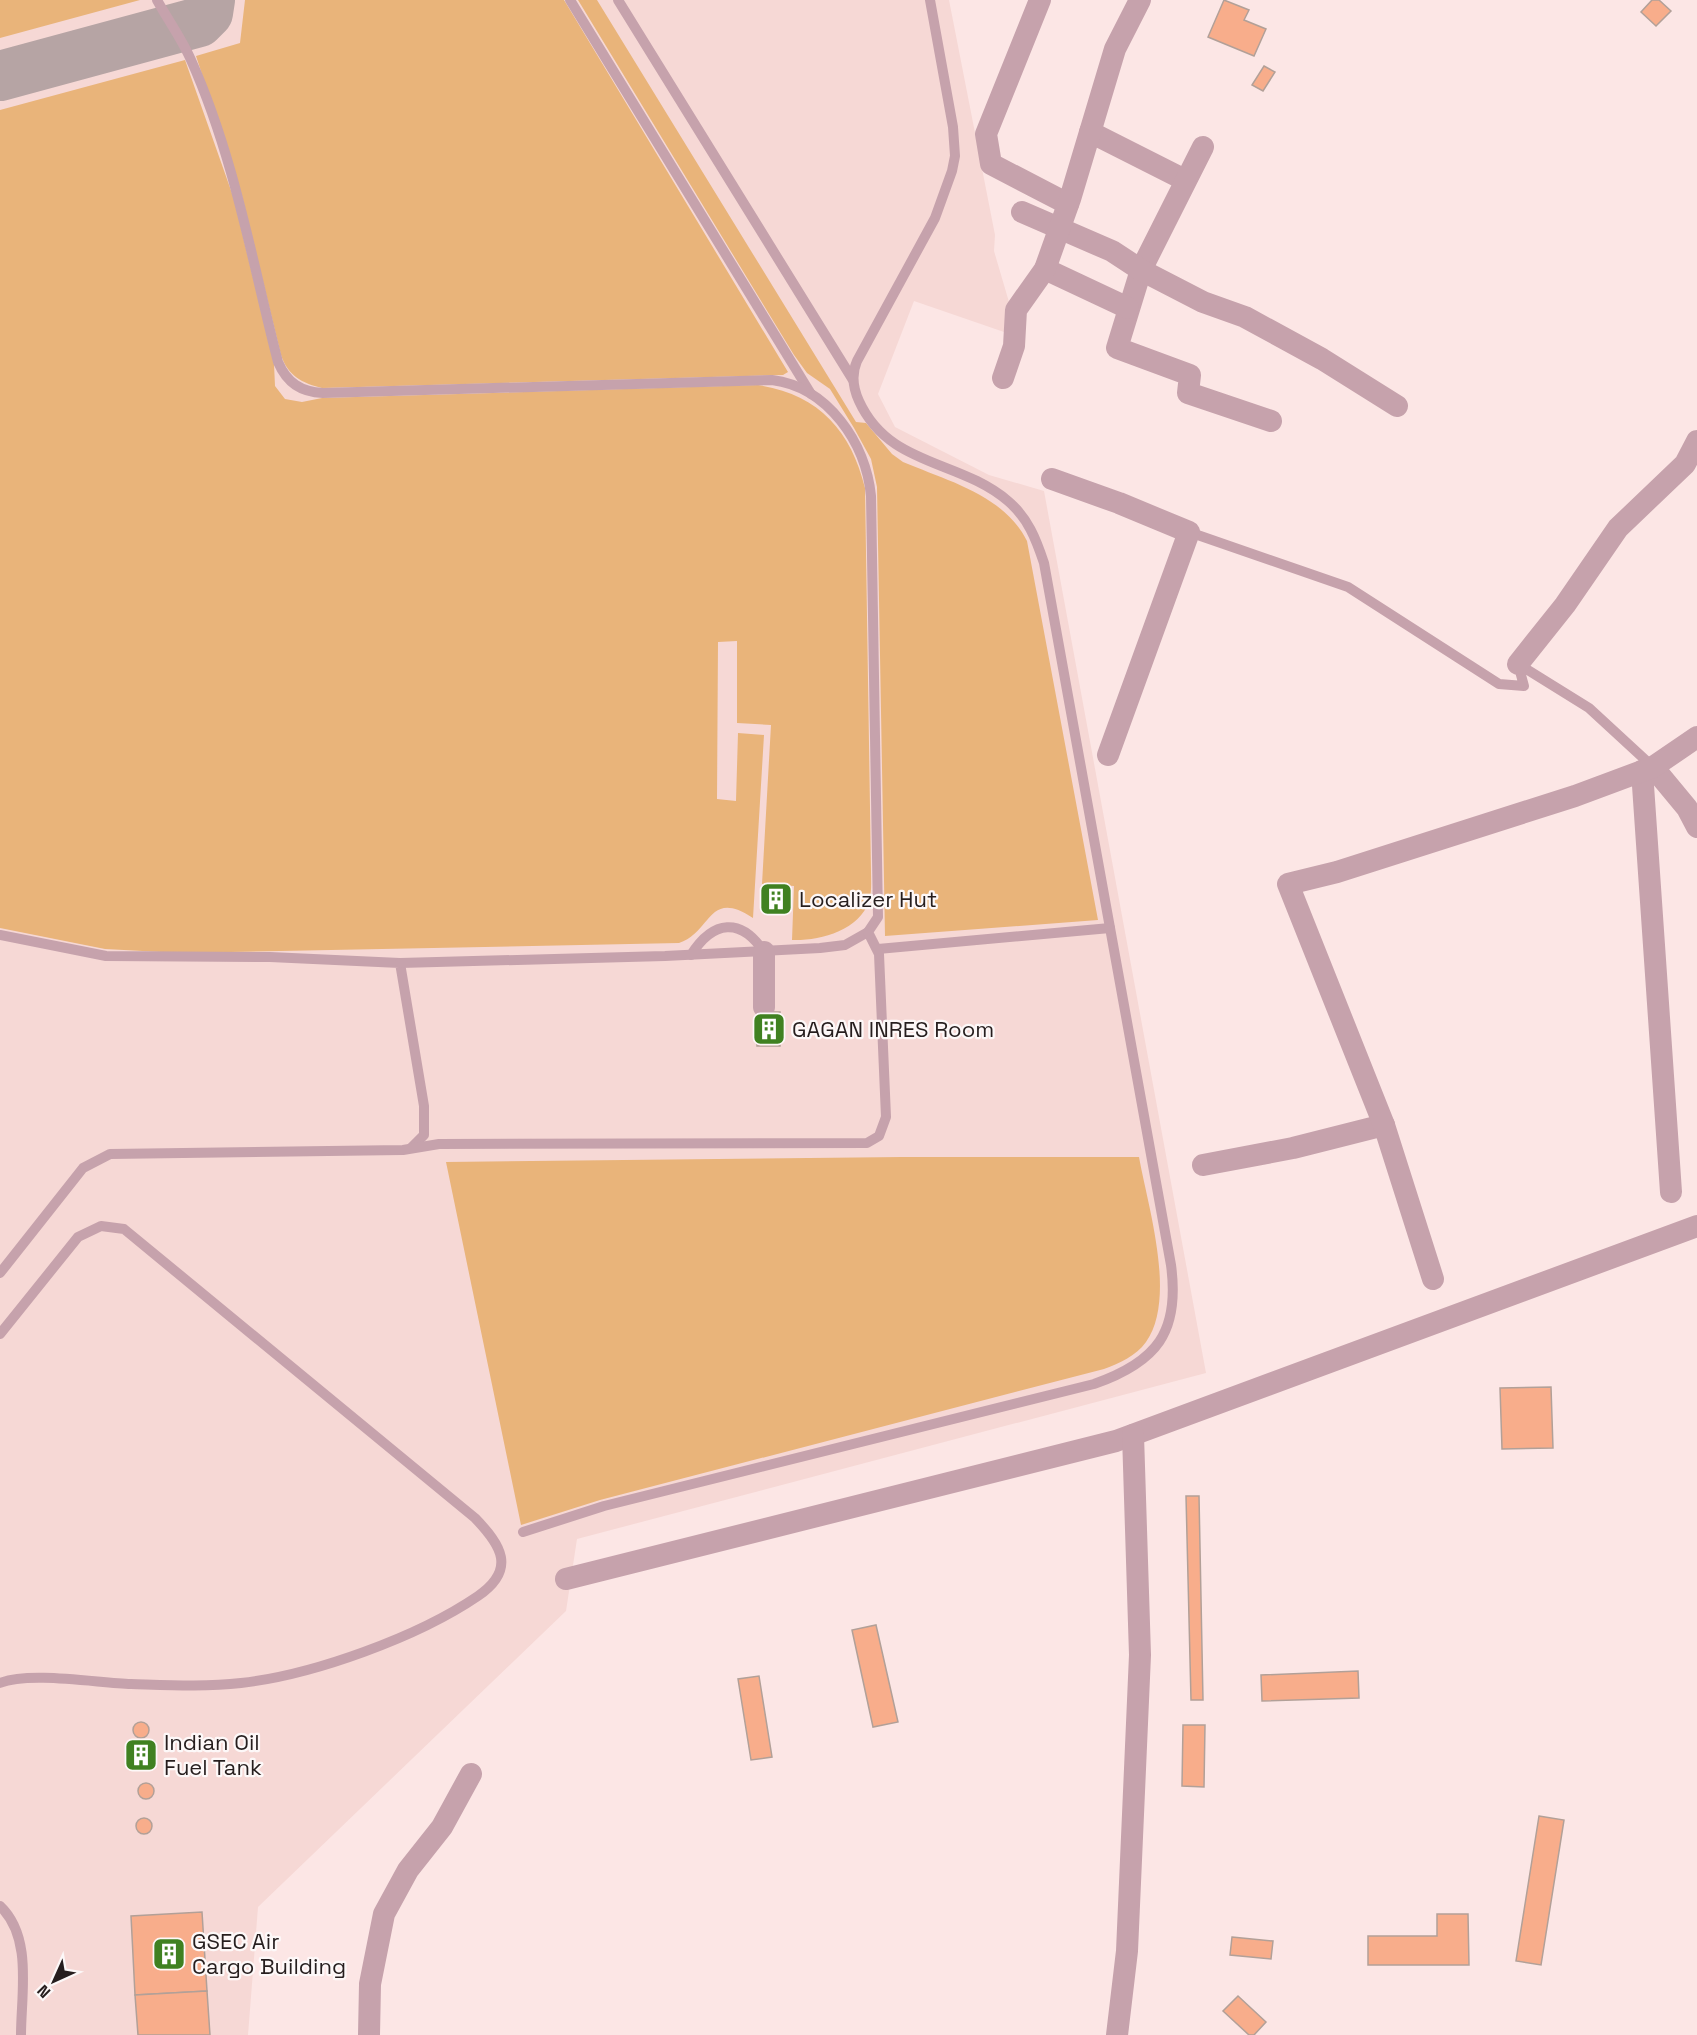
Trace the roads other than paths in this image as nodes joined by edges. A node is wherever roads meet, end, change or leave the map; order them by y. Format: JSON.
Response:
{"nodes":[{"id":1,"x":157,"y":0,"type":"edge"},
{"id":2,"x":570,"y":0,"type":"edge"},
{"id":3,"x":618,"y":0,"type":"edge"},
{"id":4,"x":930,"y":0,"type":"edge"},
{"id":5,"x":1040,"y":0,"type":"edge"},
{"id":6,"x":1140,"y":0,"type":"edge"},
{"id":7,"x":1090,"y":132,"type":"junction"},
{"id":8,"x":1203,"y":147,"type":"dead end"},
{"id":9,"x":1185,"y":180,"type":"junction"},
{"id":10,"x":1068,"y":204,"type":"junction"},
{"id":11,"x":1022,"y":212,"type":"dead end"},
{"id":12,"x":1060,"y":227,"type":"junction"},
{"id":13,"x":1045,"y":270,"type":"junction"},
{"id":14,"x":1141,"y":270,"type":"junction"},
{"id":15,"x":1128,"y":308,"type":"junction"},
{"id":16,"x":1003,"y":378,"type":"dead end"},
{"id":17,"x":853,"y":381,"type":"junction"},
{"id":18,"x":812,"y":394,"type":"junction"},
{"id":19,"x":1397,"y":406,"type":"dead end"},
{"id":20,"x":1271,"y":421,"type":"dead end"},
{"id":21,"x":1697,"y":441,"type":"edge"},
{"id":22,"x":1052,"y":480,"type":"dead end"},
{"id":23,"x":1189,"y":532,"type":"junction"},
{"id":24,"x":1518,"y":664,"type":"junction"},
{"id":25,"x":1697,"y":737,"type":"edge"},
{"id":26,"x":1108,"y":755,"type":"dead end"},
{"id":27,"x":1648,"y":769,"type":"junction"},
{"id":28,"x":1697,"y":827,"type":"edge"},
{"id":29,"x":1110,"y":928,"type":"junction"},
{"id":30,"x":868,"y":932,"type":"junction"},
{"id":31,"x":0,"y":935,"type":"edge"},
{"id":32,"x":878,"y":949,"type":"junction"},
{"id":33,"x":764,"y":952,"type":"junction"},
{"id":34,"x":691,"y":955,"type":"junction"},
{"id":35,"x":400,"y":963,"type":"junction"},
{"id":36,"x":764,"y":1007,"type":"dead end"},
{"id":37,"x":1384,"y":1125,"type":"junction"},
{"id":38,"x":411,"y":1148,"type":"junction"},
{"id":39,"x":1203,"y":1165,"type":"dead end"},
{"id":40,"x":1671,"y":1192,"type":"dead end"},
{"id":41,"x":1697,"y":1226,"type":"edge"},
{"id":42,"x":0,"y":1273,"type":"edge"},
{"id":43,"x":1433,"y":1279,"type":"dead end"},
{"id":44,"x":0,"y":1334,"type":"edge"},
{"id":45,"x":1133,"y":1434,"type":"junction"},
{"id":46,"x":523,"y":1532,"type":"dead end"},
{"id":47,"x":566,"y":1579,"type":"dead end"},
{"id":48,"x":0,"y":1683,"type":"edge"},
{"id":49,"x":471,"y":1774,"type":"dead end"},
{"id":50,"x":0,"y":1906,"type":"edge"},
{"id":51,"x":21,"y":2035,"type":"edge"},
{"id":52,"x":369,"y":2035,"type":"edge"},
{"id":53,"x":1117,"y":2035,"type":"edge"}],
"edges":[{"from":1,"to":18,"type":"lane"},
{"from":2,"to":18,"type":"lane"},
{"from":3,"to":17,"type":"lane"},
{"from":4,"to":17,"type":"lane"},
{"from":5,"to":10,"type":"street"},
{"from":6,"to":7,"type":"street"},
{"from":7,"to":9,"type":"street"},
{"from":7,"to":10,"type":"street"},
{"from":8,"to":9,"type":"street"},
{"from":9,"to":14,"type":"street"},
{"from":10,"to":12,"type":"street"},
{"from":11,"to":12,"type":"street"},
{"from":12,"to":13,"type":"street"},
{"from":12,"to":14,"type":"street"},
{"from":13,"to":15,"type":"street"},
{"from":13,"to":16,"type":"street"},
{"from":14,"to":15,"type":"street"},
{"from":14,"to":19,"type":"street"},
{"from":15,"to":20,"type":"street"},
{"from":17,"to":29,"type":"lane"},
{"from":18,"to":30,"type":"lane"},
{"from":21,"to":24,"type":"street"},
{"from":22,"to":23,"type":"street"},
{"from":23,"to":24,"type":"lane"},
{"from":23,"to":26,"type":"street"},
{"from":24,"to":27,"type":"lane"},
{"from":25,"to":27,"type":"street"},
{"from":27,"to":28,"type":"street"},
{"from":27,"to":37,"type":"street"},
{"from":27,"to":40,"type":"street"},
{"from":29,"to":32,"type":"lane"},
{"from":29,"to":46,"type":"lane"},
{"from":30,"to":32,"type":"lane"},
{"from":30,"to":33,"type":"lane"},
{"from":31,"to":35,"type":"lane"},
{"from":32,"to":38,"type":"lane"},
{"from":33,"to":34,"type":"lane"},
{"from":33,"to":34,"type":"lane"},
{"from":33,"to":36,"type":"street"},
{"from":34,"to":35,"type":"lane"},
{"from":35,"to":38,"type":"lane"},
{"from":37,"to":39,"type":"street"},
{"from":37,"to":43,"type":"street"},
{"from":38,"to":42,"type":"lane"},
{"from":41,"to":45,"type":"street"},
{"from":44,"to":48,"type":"lane"},
{"from":45,"to":47,"type":"street"},
{"from":45,"to":53,"type":"street"},
{"from":49,"to":52,"type":"street"},
{"from":50,"to":51,"type":"lane"}]}
